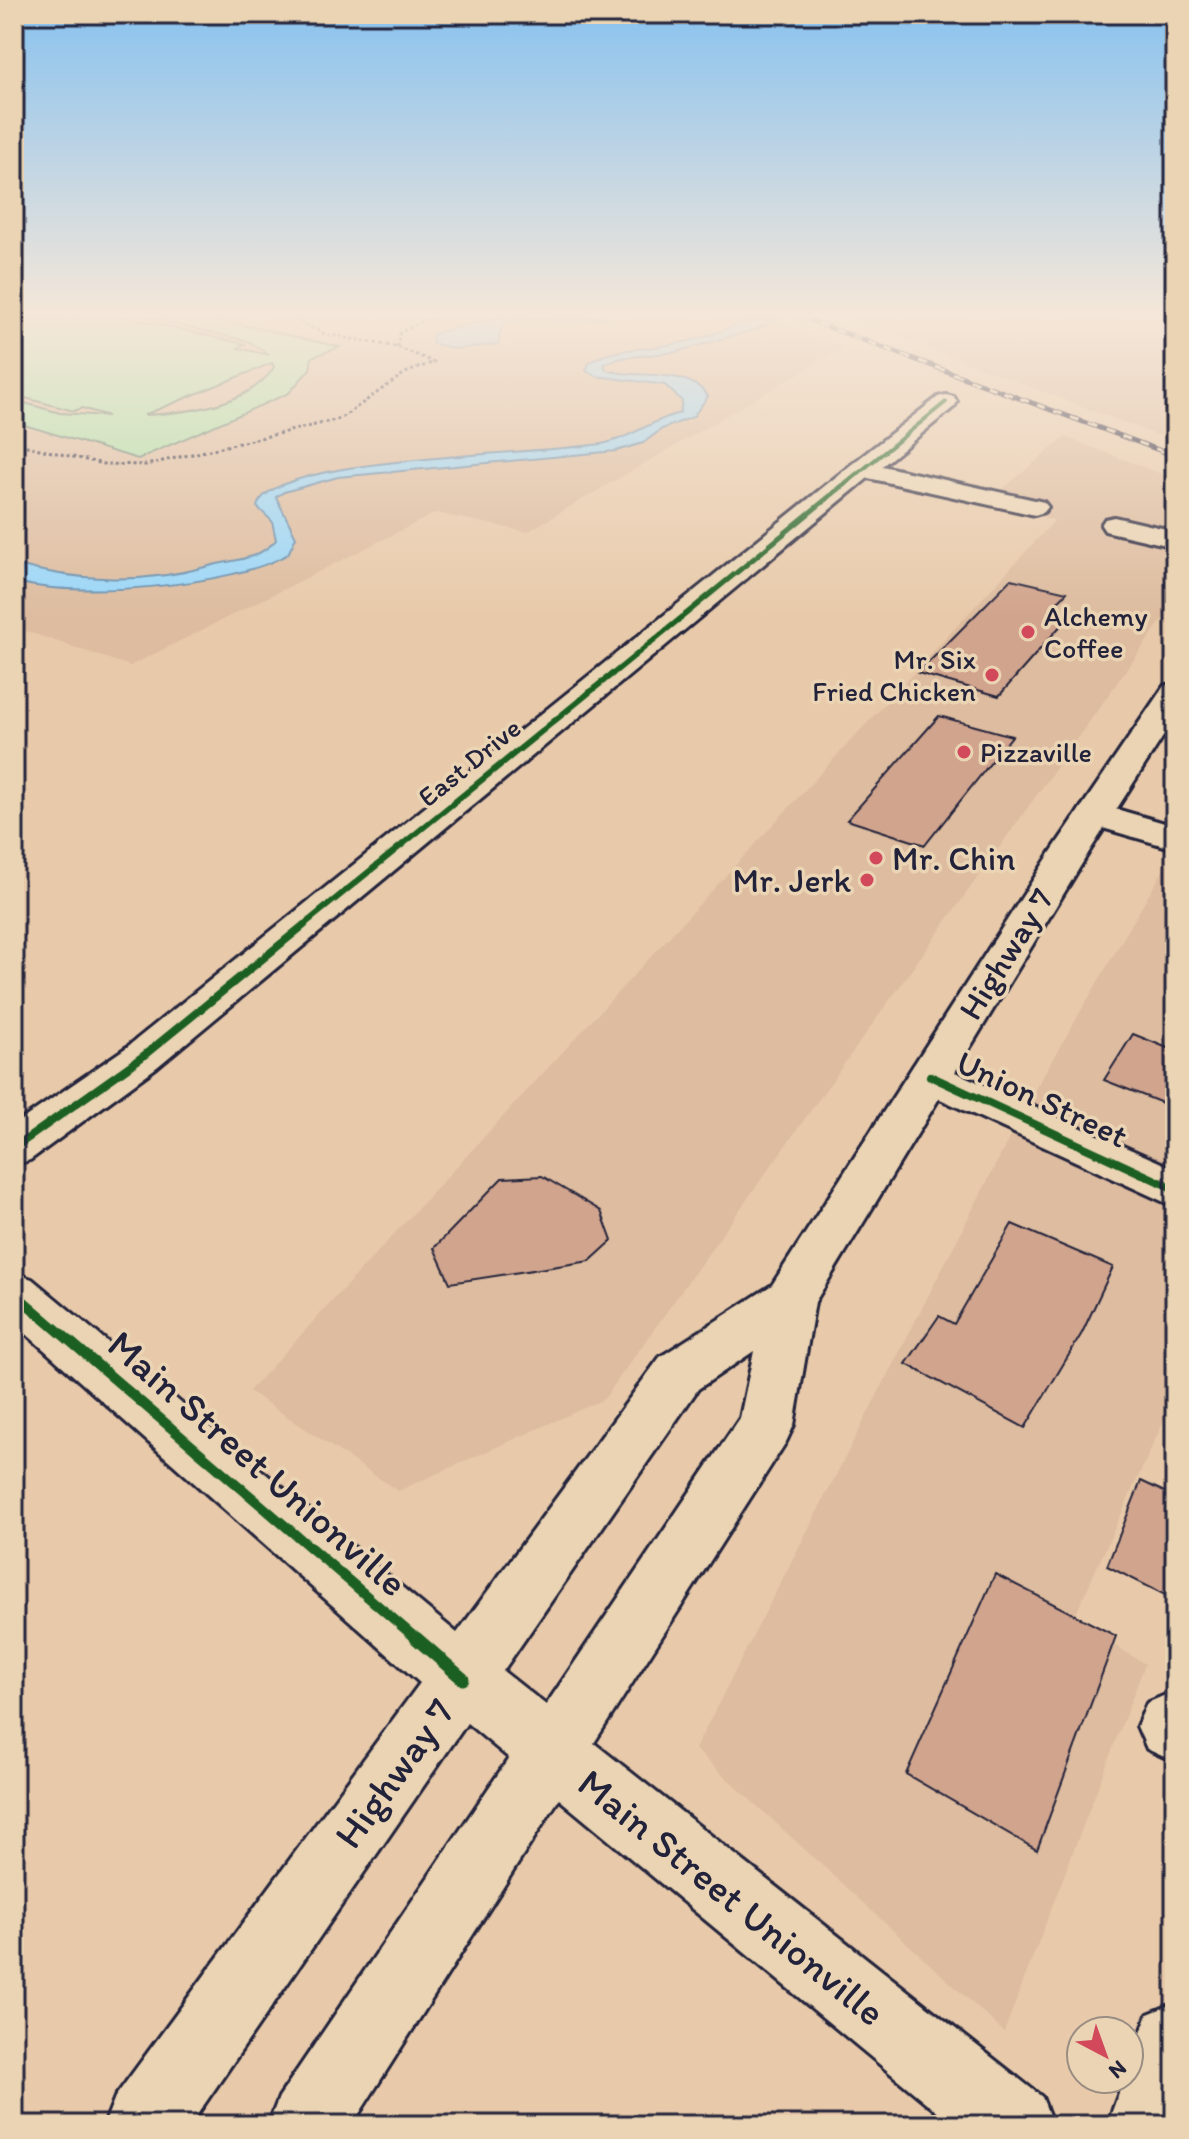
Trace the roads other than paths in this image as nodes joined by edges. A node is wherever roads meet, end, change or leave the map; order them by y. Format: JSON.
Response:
{"nodes":[{"id":1,"x":927,"y":417,"type":"edge"},
{"id":2,"x":861,"y":469,"type":"junction"},
{"id":3,"x":1035,"y":507,"type":"dead end"},
{"id":4,"x":1114,"y":525,"type":"dead end"},
{"id":5,"x":1175,"y":539,"type":"edge"},
{"id":6,"x":1171,"y":707,"type":"edge"},
{"id":7,"x":1095,"y":814,"type":"junction"},
{"id":8,"x":1175,"y":838,"type":"edge"},
{"id":9,"x":930,"y":1076,"type":"junction"},
{"id":10,"x":14,"y":1148,"type":"edge"},
{"id":11,"x":1175,"y":1189,"type":"edge"},
{"id":12,"x":14,"y":1293,"type":"edge"},
{"id":13,"x":790,"y":1299,"type":"junction"},
{"id":14,"x":463,"y":1679,"type":"junction"},
{"id":15,"x":551,"y":1750,"type":"junction"},
{"id":16,"x":1175,"y":2041,"type":"edge"},
{"id":17,"x":143,"y":2125,"type":"edge"},
{"id":18,"x":307,"y":2125,"type":"edge"},
{"id":19,"x":1014,"y":2125,"type":"edge"},
{"id":20,"x":1146,"y":2125,"type":"edge"}],
"edges":[{"from":1,"to":2,"type":"main road","name":"East Drive"},
{"from":2,"to":3,"type":"main road"},
{"from":2,"to":10,"type":"main road","name":"East Drive"},
{"from":4,"to":5,"type":"main road"},
{"from":6,"to":7,"type":"main road","name":"Highway 7"},
{"from":7,"to":8,"type":"main road"},
{"from":7,"to":9,"type":"main road","name":"Highway 7"},
{"from":9,"to":11,"type":"main road","name":"Union Street"},
{"from":9,"to":13,"type":"main road","name":"Highway 7"},
{"from":12,"to":14,"type":"main road","name":"Main Street Unionville"},
{"from":13,"to":14,"type":"main road","name":"Highway 7"},
{"from":13,"to":15,"type":"main road","name":"Highway 7"},
{"from":14,"to":15,"type":"main road","name":"Main Street Unionville"},
{"from":14,"to":17,"type":"main road","name":"Highway 7"},
{"from":15,"to":18,"type":"main road","name":"Highway 7"},
{"from":15,"to":19,"type":"main road","name":"Main Street Unionville"},
{"from":16,"to":20,"type":"main road"}]}
